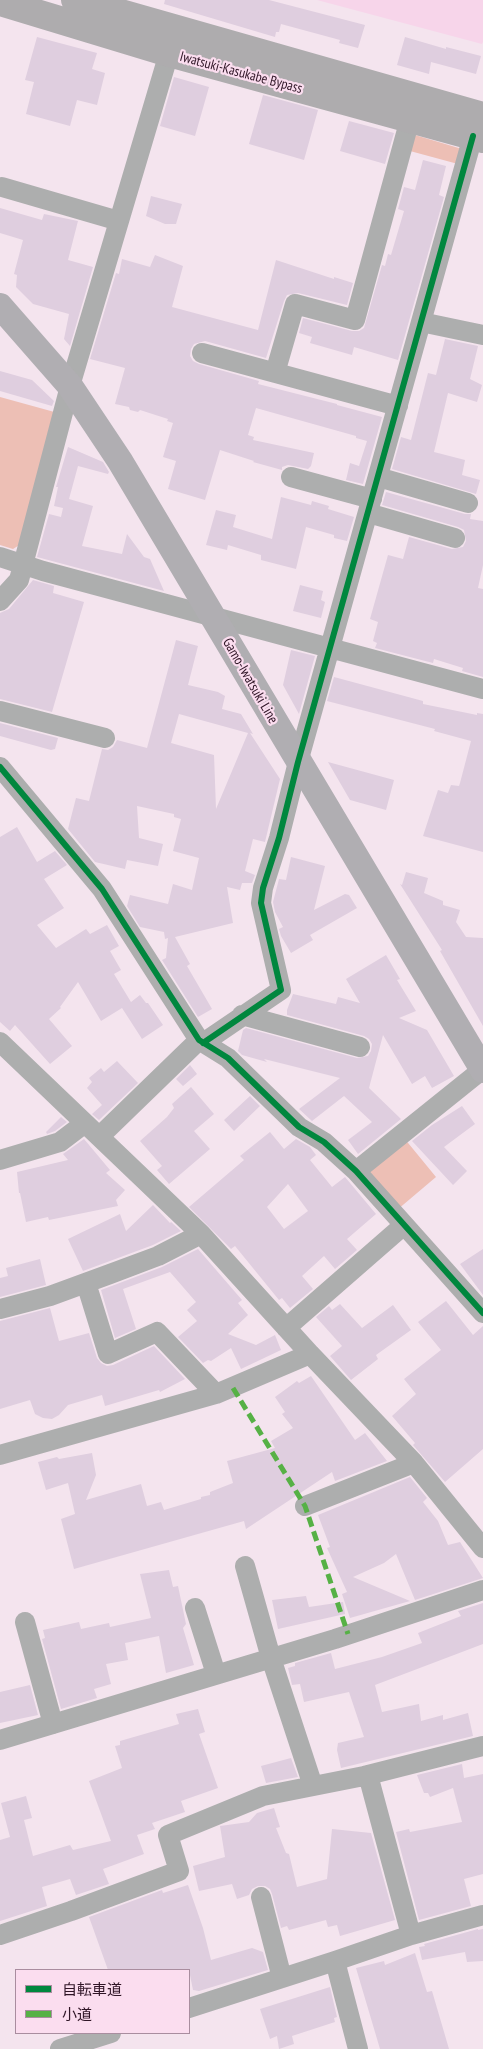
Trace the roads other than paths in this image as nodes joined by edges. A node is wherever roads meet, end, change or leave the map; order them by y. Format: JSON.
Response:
{"nodes":[{"id":1,"x":75,"y":0,"type":"edge"},
{"id":2,"x":0,"y":2,"type":"edge"},
{"id":3,"x":169,"y":53,"type":"junction"},
{"id":4,"x":410,"y":119,"type":"junction"},
{"id":5,"x":480,"y":121,"type":"edge"},
{"id":6,"x":2,"y":187,"type":"dead end"},
{"id":7,"x":119,"y":221,"type":"junction"},
{"id":8,"x":0,"y":306,"type":"edge"},
{"id":9,"x":421,"y":322,"type":"junction"},
{"id":10,"x":483,"y":335,"type":"edge"},
{"id":11,"x":202,"y":353,"type":"dead end"},
{"id":12,"x":275,"y":372,"type":"junction"},
{"id":13,"x":70,"y":386,"type":"junction"},
{"id":14,"x":398,"y":406,"type":"junction"},
{"id":15,"x":291,"y":477,"type":"dead end"},
{"id":16,"x":378,"y":477,"type":"junction"},
{"id":17,"x":468,"y":503,"type":"dead end"},
{"id":18,"x":370,"y":506,"type":"junction"},
{"id":19,"x":455,"y":538,"type":"dead end"},
{"id":20,"x":0,"y":557,"type":"edge"},
{"id":21,"x":24,"y":564,"type":"junction"},
{"id":22,"x":0,"y":601,"type":"edge"},
{"id":23,"x":212,"y":617,"type":"junction"},
{"id":24,"x":331,"y":648,"type":"junction"},
{"id":25,"x":483,"y":689,"type":"edge"},
{"id":26,"x":0,"y":712,"type":"edge"},
{"id":27,"x":105,"y":738,"type":"dead end"},
{"id":28,"x":298,"y":762,"type":"junction"},
{"id":29,"x":0,"y":767,"type":"edge"},
{"id":30,"x":242,"y":1015,"type":"junction"},
{"id":31,"x":0,"y":1042,"type":"edge"},
{"id":32,"x":201,"y":1042,"type":"junction"},
{"id":33,"x":360,"y":1047,"type":"dead end"},
{"id":34,"x":483,"y":1069,"type":"edge"},
{"id":35,"x":93,"y":1129,"type":"junction"},
{"id":36,"x":0,"y":1160,"type":"edge"},
{"id":37,"x":356,"y":1171,"type":"junction"},
{"id":38,"x":404,"y":1225,"type":"junction"},
{"id":39,"x":202,"y":1234,"type":"junction"},
{"id":40,"x":86,"y":1283,"type":"junction"},
{"id":41,"x":0,"y":1309,"type":"edge"},
{"id":42,"x":483,"y":1313,"type":"edge"},
{"id":43,"x":286,"y":1328,"type":"junction"},
{"id":44,"x":310,"y":1354,"type":"junction"},
{"id":45,"x":216,"y":1394,"type":"junction"},
{"id":46,"x":0,"y":1455,"type":"edge"},
{"id":47,"x":414,"y":1463,"type":"junction"},
{"id":48,"x":305,"y":1506,"type":"dead end"},
{"id":49,"x":483,"y":1548,"type":"edge"},
{"id":50,"x":245,"y":1566,"type":"dead end"},
{"id":51,"x":483,"y":1590,"type":"edge"},
{"id":52,"x":195,"y":1608,"type":"dead end"},
{"id":53,"x":25,"y":1622,"type":"dead end"},
{"id":54,"x":271,"y":1658,"type":"junction"},
{"id":55,"x":216,"y":1674,"type":"junction"},
{"id":56,"x":53,"y":1724,"type":"junction"},
{"id":57,"x":0,"y":1740,"type":"edge"},
{"id":58,"x":483,"y":1746,"type":"edge"},
{"id":59,"x":368,"y":1775,"type":"junction"},
{"id":60,"x":313,"y":1786,"type":"junction"},
{"id":61,"x":261,"y":1897,"type":"dead end"},
{"id":62,"x":483,"y":1915,"type":"edge"},
{"id":63,"x":0,"y":1935,"type":"edge"},
{"id":64,"x":411,"y":1935,"type":"junction"},
{"id":65,"x":335,"y":1961,"type":"junction"},
{"id":66,"x":282,"y":1978,"type":"junction"},
{"id":67,"x":190,"y":2008,"type":"edge"},
{"id":68,"x":108,"y":2034,"type":"edge"},
{"id":69,"x":60,"y":2049,"type":"edge"},
{"id":70,"x":358,"y":2049,"type":"edge"}],
"edges":[{"from":1,"to":5,"type":"highway","name":"Iwatsuki-Kasukabe Bypass"},
{"from":2,"to":3,"type":"highway","name":"Iwatsuki-Kasukabe Bypass"},
{"from":3,"to":4,"type":"highway","name":"Iwatsuki-Kasukabe Bypass"},
{"from":3,"to":7,"type":"street"},
{"from":4,"to":5,"type":"highway","name":"Iwatsuki-Kasukabe Bypass"},
{"from":4,"to":12,"type":"street"},
{"from":5,"to":9,"type":"street"},
{"from":6,"to":7,"type":"street"},
{"from":7,"to":13,"type":"street"},
{"from":8,"to":13,"type":"main road","name":"Gamo-Iwatsuki Line"},
{"from":9,"to":10,"type":"street"},
{"from":9,"to":14,"type":"street"},
{"from":11,"to":12,"type":"street"},
{"from":12,"to":14,"type":"street"},
{"from":13,"to":21,"type":"street"},
{"from":13,"to":23,"type":"main road","name":"Gamo-Iwatsuki Line"},
{"from":14,"to":16,"type":"street"},
{"from":15,"to":18,"type":"street"},
{"from":16,"to":17,"type":"street"},
{"from":16,"to":18,"type":"street"},
{"from":18,"to":19,"type":"street"},
{"from":18,"to":24,"type":"street"},
{"from":20,"to":21,"type":"street"},
{"from":21,"to":22,"type":"street"},
{"from":21,"to":23,"type":"street"},
{"from":23,"to":24,"type":"street"},
{"from":23,"to":28,"type":"main road","name":"Gamo-Iwatsuki Line"},
{"from":24,"to":25,"type":"street"},
{"from":24,"to":28,"type":"street"},
{"from":26,"to":27,"type":"street"},
{"from":28,"to":30,"type":"street"},
{"from":28,"to":34,"type":"main road","name":"Gamo-Iwatsuki Line"},
{"from":29,"to":32,"type":"street"},
{"from":30,"to":32,"type":"street"},
{"from":30,"to":33,"type":"street"},
{"from":31,"to":35,"type":"street"},
{"from":32,"to":35,"type":"street"},
{"from":32,"to":37,"type":"street"},
{"from":34,"to":37,"type":"street"},
{"from":35,"to":36,"type":"street"},
{"from":35,"to":39,"type":"street"},
{"from":37,"to":38,"type":"street"},
{"from":38,"to":42,"type":"street"},
{"from":38,"to":43,"type":"street"},
{"from":39,"to":40,"type":"street"},
{"from":39,"to":43,"type":"street"},
{"from":40,"to":41,"type":"street"},
{"from":40,"to":45,"type":"street"},
{"from":43,"to":44,"type":"street"},
{"from":44,"to":45,"type":"street"},
{"from":44,"to":47,"type":"street"},
{"from":45,"to":46,"type":"street"},
{"from":47,"to":48,"type":"street"},
{"from":47,"to":49,"type":"street"},
{"from":50,"to":54,"type":"street"},
{"from":51,"to":54,"type":"street"},
{"from":52,"to":55,"type":"street"},
{"from":53,"to":56,"type":"street"},
{"from":54,"to":55,"type":"street"},
{"from":54,"to":60,"type":"street"},
{"from":55,"to":56,"type":"street"},
{"from":56,"to":57,"type":"street"},
{"from":58,"to":59,"type":"street"},
{"from":59,"to":60,"type":"street"},
{"from":59,"to":64,"type":"street"},
{"from":60,"to":63,"type":"street"},
{"from":61,"to":66,"type":"street"},
{"from":62,"to":64,"type":"street"},
{"from":64,"to":65,"type":"street"},
{"from":65,"to":66,"type":"street"},
{"from":65,"to":70,"type":"street"},
{"from":66,"to":67,"type":"street"},
{"from":68,"to":69,"type":"street"}]}
